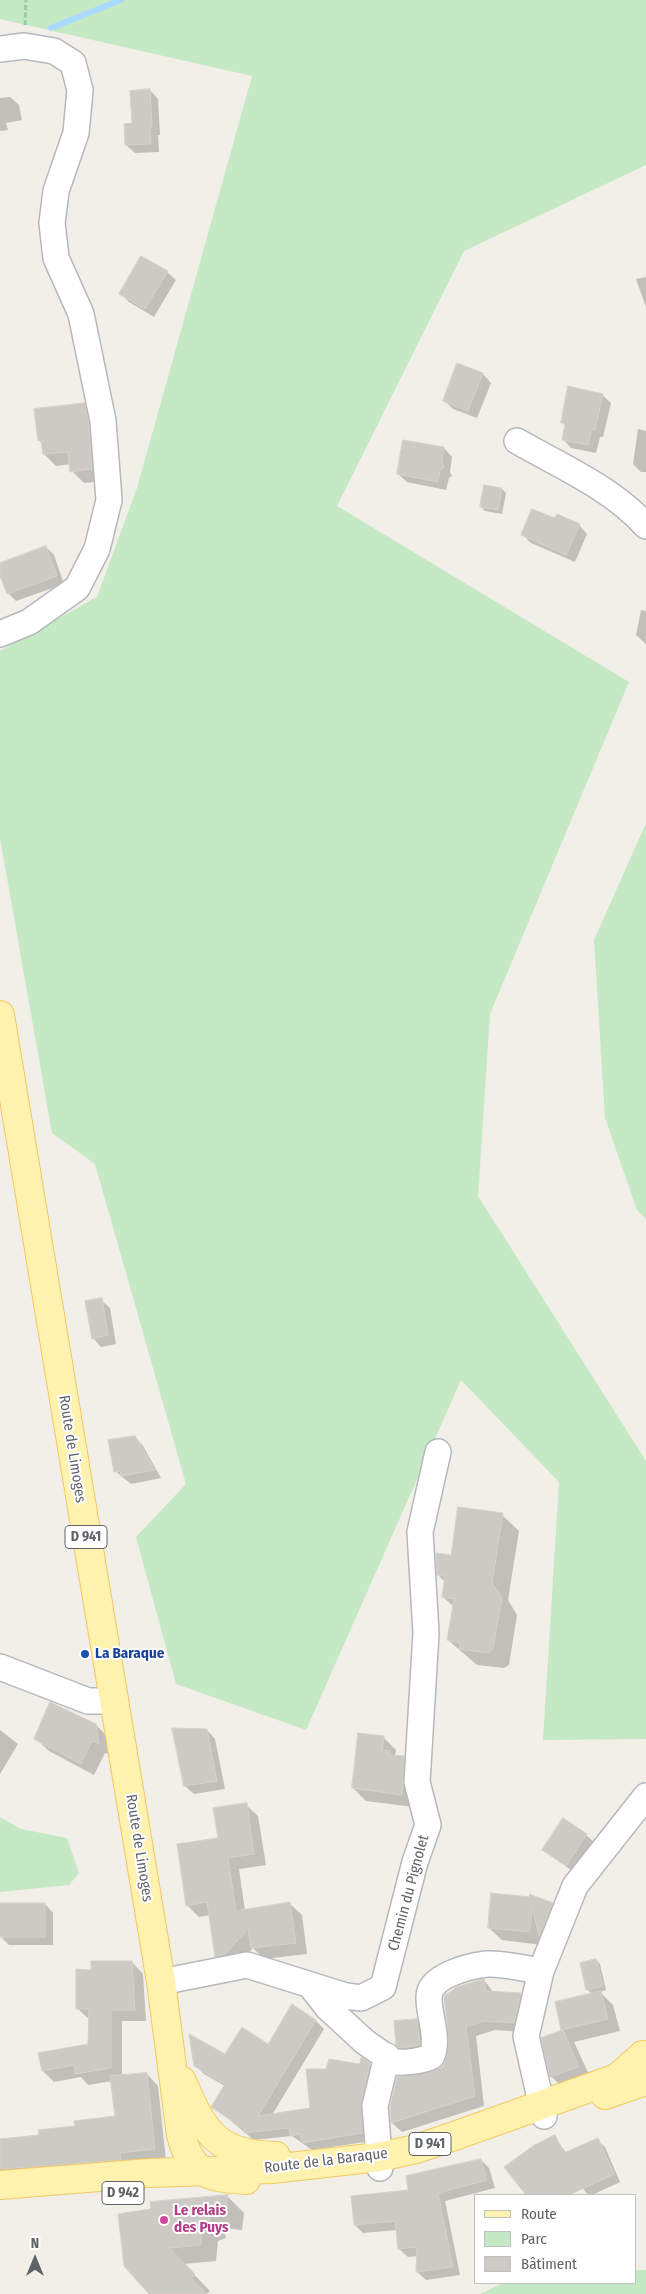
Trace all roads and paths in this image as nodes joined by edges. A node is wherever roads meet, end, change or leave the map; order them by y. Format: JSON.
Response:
{"nodes":[{"id":1,"x":0,"y":49,"type":"edge"},
{"id":2,"x":517,"y":441,"type":"dead end"},
{"id":3,"x":646,"y":526,"type":"edge"},
{"id":4,"x":0,"y":634,"type":"edge"},
{"id":5,"x":0,"y":1015,"type":"edge"},
{"id":6,"x":438,"y":1452,"type":"dead end"},
{"id":7,"x":0,"y":1667,"type":"edge"},
{"id":8,"x":114,"y":1701,"type":"junction"},
{"id":9,"x":646,"y":1796,"type":"edge"},
{"id":10,"x":542,"y":1971,"type":"junction"},
{"id":11,"x":161,"y":1982,"type":"junction"},
{"id":12,"x":310,"y":1986,"type":"junction"},
{"id":13,"x":387,"y":2056,"type":"junction"},
{"id":14,"x":645,"y":2063,"type":"edge"},
{"id":15,"x":541,"y":2105,"type":"junction"},
{"id":16,"x":194,"y":2133,"type":"junction"},
{"id":17,"x":379,"y":2157,"type":"junction"},
{"id":18,"x":199,"y":2170,"type":"junction"},
{"id":19,"x":149,"y":2173,"type":"junction"},
{"id":20,"x":246,"y":2180,"type":"junction"},
{"id":21,"x":0,"y":2185,"type":"edge"},
{"id":22,"x":0,"y":2195,"type":"edge"},
{"id":23,"x":0,"y":2203,"type":"edge"}],
"edges":[{"from":1,"to":4,"type":"street"},
{"from":2,"to":3,"type":"street"},
{"from":5,"to":8,"type":"main road","name":"Route de Limoges","number":"D 941"},
{"from":6,"to":12,"type":"street","name":"Chemin du Pignolet"},
{"from":7,"to":8,"type":"street"},
{"from":8,"to":11,"type":"main road","name":"Route de Limoges","number":"D 941"},
{"from":9,"to":10,"type":"street"},
{"from":10,"to":13,"type":"street"},
{"from":10,"to":15,"type":"street"},
{"from":11,"to":12,"type":"street","name":"Chemin du Pignolet"},
{"from":11,"to":16,"type":"main road","name":"Route de Limoges","number":"D 941"},
{"from":12,"to":13,"type":"street"},
{"from":13,"to":17,"type":"street"},
{"from":14,"to":15,"type":"main road","name":"Route de la Baraque","number":"D 941"},
{"from":15,"to":17,"type":"main road","name":"Route de la Baraque","number":"D 941"},
{"from":16,"to":17,"type":"main road","number":"D 941"},
{"from":16,"to":18,"type":"main road"},
{"from":16,"to":19,"type":"main road"},
{"from":17,"to":18,"type":"main road","name":"Route de la Baraque","number":"D 941"},
{"from":17,"to":20,"type":"main road","name":"Route de la Baraque","number":"D 941"},
{"from":18,"to":19,"type":"main road","number":"D 942"},
{"from":18,"to":20,"type":"main road","number":"D 941"},
{"from":18,"to":22,"type":"main road"},
{"from":19,"to":21,"type":"main road","number":"D 942"},
{"from":20,"to":23,"type":"main road","number":"D 942"}]}
